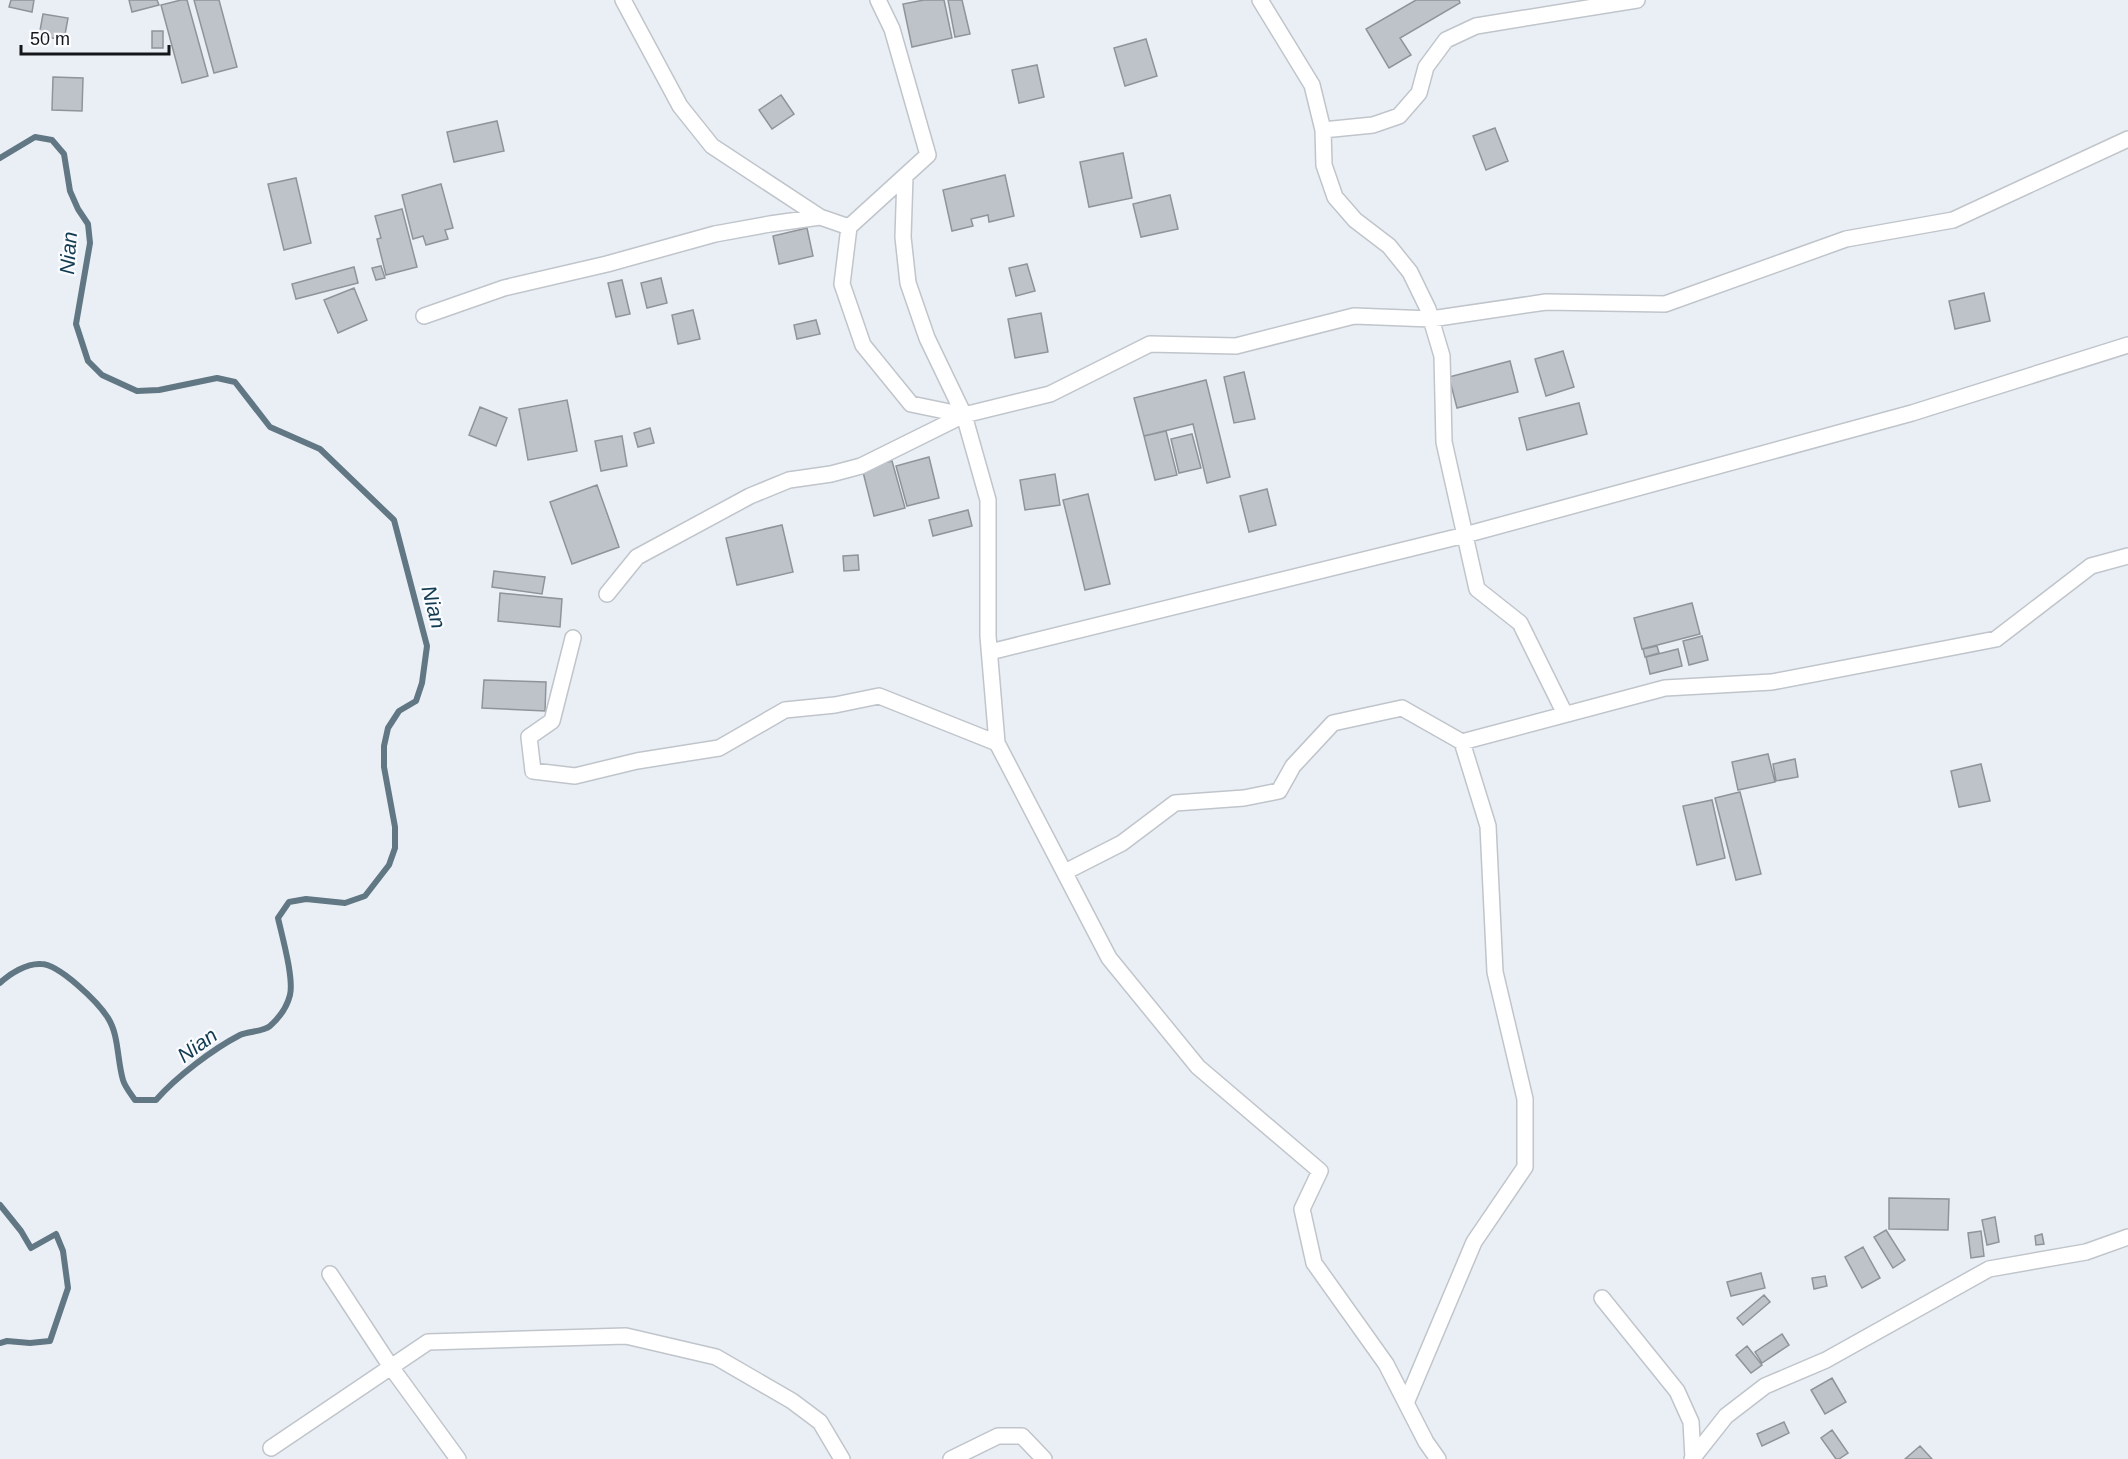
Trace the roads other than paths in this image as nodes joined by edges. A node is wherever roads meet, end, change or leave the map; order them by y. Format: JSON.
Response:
{"nodes":[{"id":1,"x":623,"y":0,"type":"edge"},
{"id":2,"x":878,"y":0,"type":"edge"},
{"id":3,"x":1260,"y":0,"type":"edge"},
{"id":4,"x":1637,"y":0,"type":"edge"},
{"id":5,"x":1323,"y":130,"type":"junction"},
{"id":6,"x":2128,"y":139,"type":"edge"},
{"id":7,"x":905,"y":176,"type":"junction"},
{"id":8,"x":820,"y":216,"type":"junction"},
{"id":9,"x":849,"y":227,"type":"junction"},
{"id":10,"x":424,"y":316,"type":"dead end"},
{"id":11,"x":1431,"y":319,"type":"junction"},
{"id":12,"x":2128,"y":345,"type":"edge"},
{"id":13,"x":964,"y":415,"type":"junction"},
{"id":14,"x":1465,"y":535,"type":"junction"},
{"id":15,"x":2128,"y":556,"type":"edge"},
{"id":16,"x":607,"y":594,"type":"dead end"},
{"id":17,"x":573,"y":638,"type":"dead end"},
{"id":18,"x":990,"y":652,"type":"junction"},
{"id":19,"x":1565,"y":714,"type":"junction"},
{"id":20,"x":1462,"y":742,"type":"junction"},
{"id":21,"x":997,"y":743,"type":"junction"},
{"id":22,"x":1065,"y":873,"type":"junction"},
{"id":23,"x":2128,"y":1237,"type":"edge"},
{"id":24,"x":330,"y":1274,"type":"dead end"},
{"id":25,"x":1602,"y":1298,"type":"dead end"},
{"id":26,"x":391,"y":1367,"type":"junction"},
{"id":27,"x":1406,"y":1403,"type":"junction"},
{"id":28,"x":271,"y":1448,"type":"dead end"},
{"id":29,"x":458,"y":1459,"type":"edge"},
{"id":30,"x":842,"y":1459,"type":"edge"},
{"id":31,"x":951,"y":1459,"type":"edge"},
{"id":32,"x":1044,"y":1459,"type":"edge"},
{"id":33,"x":1438,"y":1459,"type":"edge"},
{"id":34,"x":1693,"y":1459,"type":"edge"}],
"edges":[{"from":1,"to":8,"type":"street"},
{"from":2,"to":7,"type":"street"},
{"from":3,"to":5,"type":"street"},
{"from":4,"to":5,"type":"street"},
{"from":5,"to":11,"type":"street"},
{"from":6,"to":11,"type":"street"},
{"from":7,"to":9,"type":"street"},
{"from":7,"to":13,"type":"street"},
{"from":8,"to":9,"type":"street"},
{"from":8,"to":10,"type":"street"},
{"from":9,"to":13,"type":"street"},
{"from":11,"to":13,"type":"street"},
{"from":11,"to":14,"type":"street"},
{"from":12,"to":14,"type":"street"},
{"from":13,"to":16,"type":"street"},
{"from":13,"to":18,"type":"street"},
{"from":14,"to":18,"type":"street"},
{"from":14,"to":19,"type":"street"},
{"from":15,"to":19,"type":"street"},
{"from":17,"to":21,"type":"street"},
{"from":18,"to":21,"type":"street"},
{"from":19,"to":20,"type":"street"},
{"from":20,"to":22,"type":"street"},
{"from":20,"to":27,"type":"street"},
{"from":21,"to":22,"type":"street"},
{"from":22,"to":27,"type":"street"},
{"from":23,"to":34,"type":"street"},
{"from":24,"to":26,"type":"street"},
{"from":25,"to":34,"type":"street"},
{"from":26,"to":28,"type":"street"},
{"from":26,"to":29,"type":"street"},
{"from":26,"to":30,"type":"street"},
{"from":27,"to":33,"type":"street"},
{"from":31,"to":32,"type":"street"}]}
